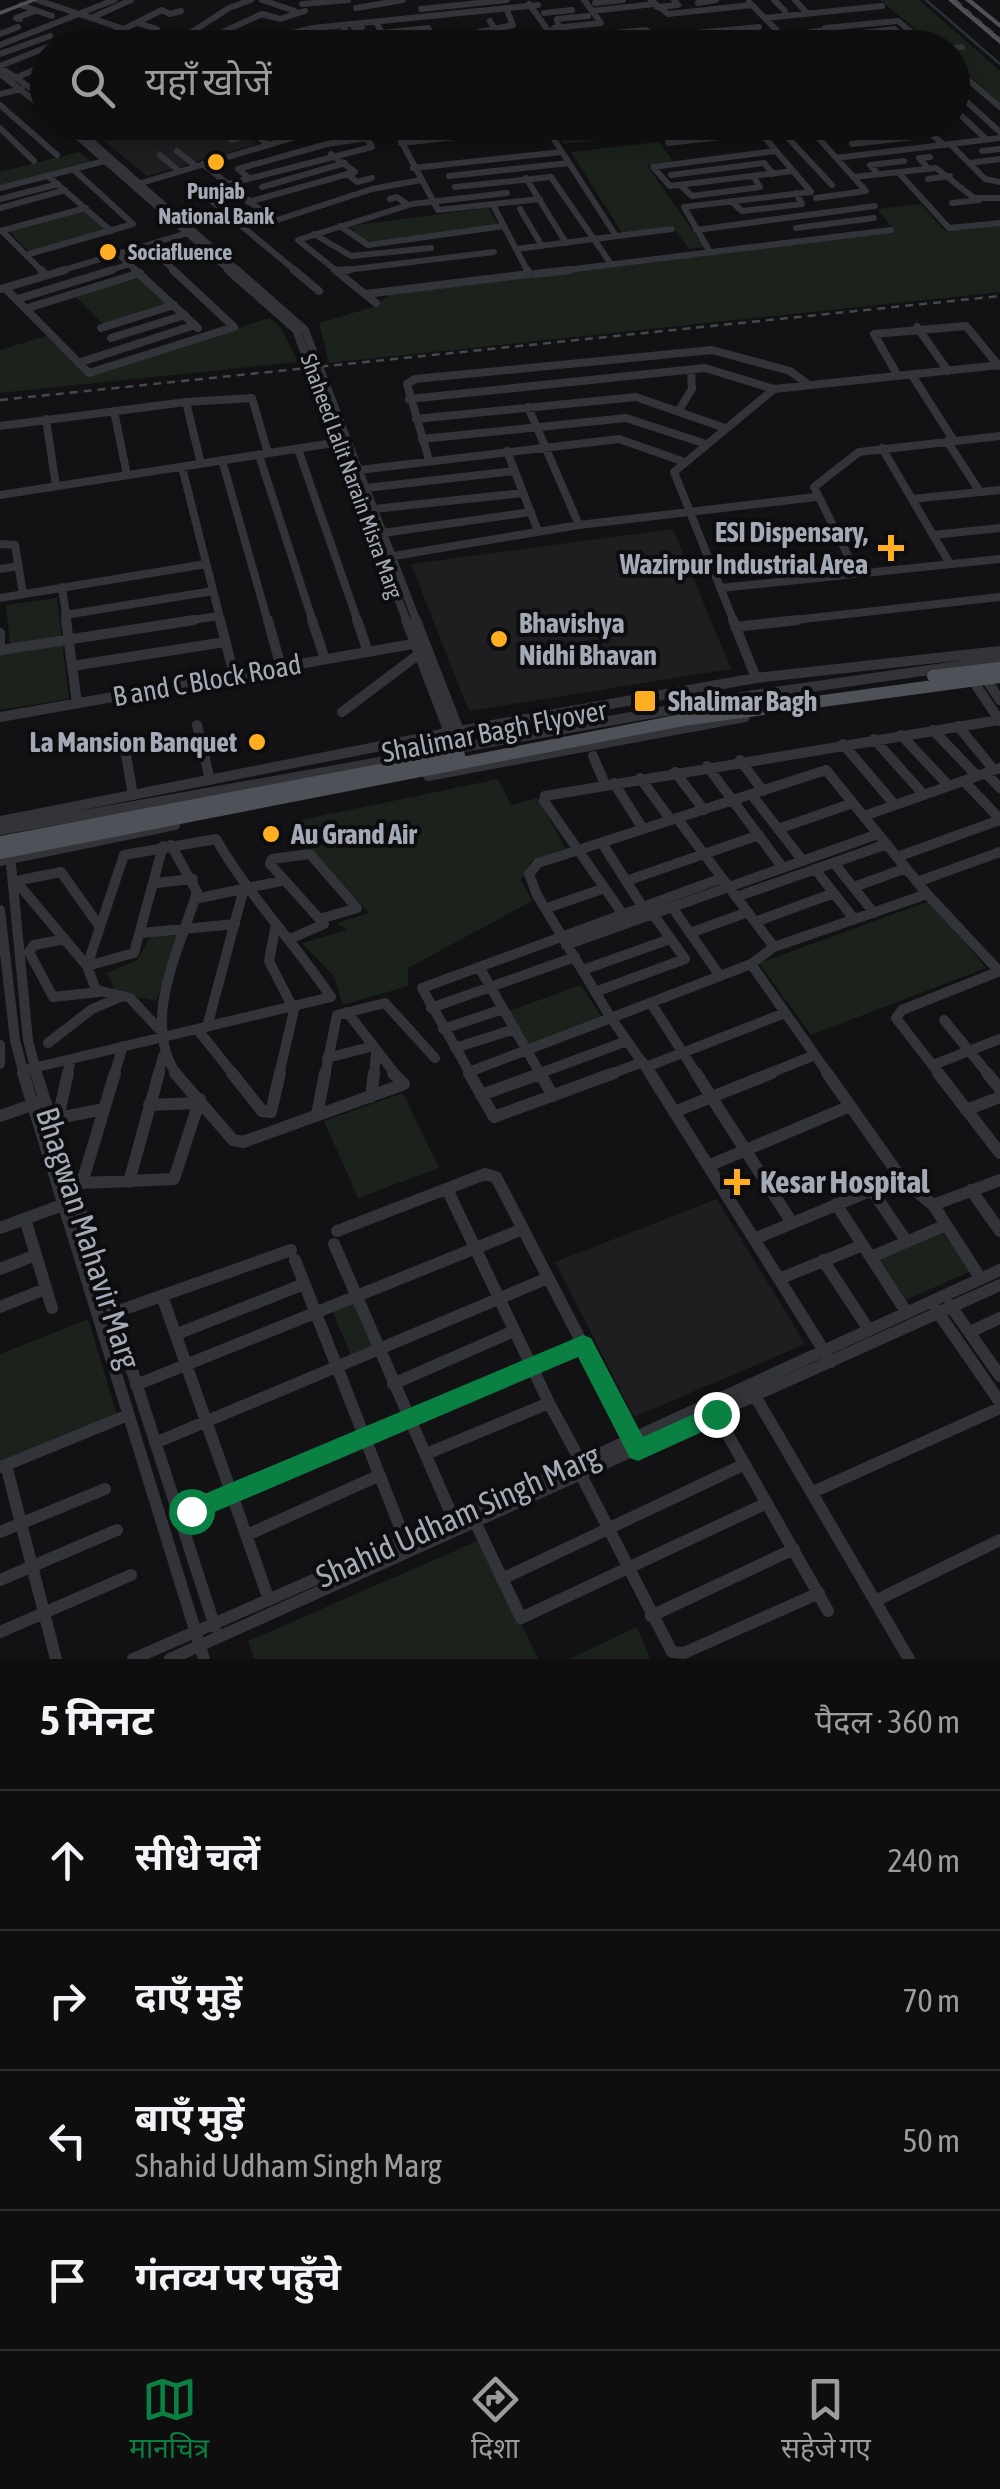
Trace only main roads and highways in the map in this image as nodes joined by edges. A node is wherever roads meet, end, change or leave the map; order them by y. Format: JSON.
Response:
{"nodes":[{"id":1,"x":36,"y":0,"type":"edge"},
{"id":2,"x":950,"y":0,"type":"edge"},
{"id":3,"x":968,"y":0,"type":"edge"},
{"id":4,"x":21,"y":2,"type":"edge"},
{"id":5,"x":0,"y":10,"type":"edge"},
{"id":6,"x":1000,"y":26,"type":"edge"},
{"id":7,"x":1000,"y":42,"type":"edge"},
{"id":8,"x":1000,"y":668,"type":"edge"},
{"id":9,"x":998,"y":687,"type":"edge"},
{"id":10,"x":0,"y":842,"type":"edge"},
{"id":11,"x":4,"y":858,"type":"edge"}],
"edges":[{"from":1,"to":4,"type":"main road"},
{"from":2,"to":7,"type":"main road"},
{"from":3,"to":6,"type":"main road"},
{"from":4,"to":5,"type":"main road"},
{"from":8,"to":10,"type":"main road","name":"Shalimar Bagh Flyover","bridge":true},
{"from":9,"to":11,"type":"main road","name":"Shalimar Bagh Flyover","bridge":true}]}
